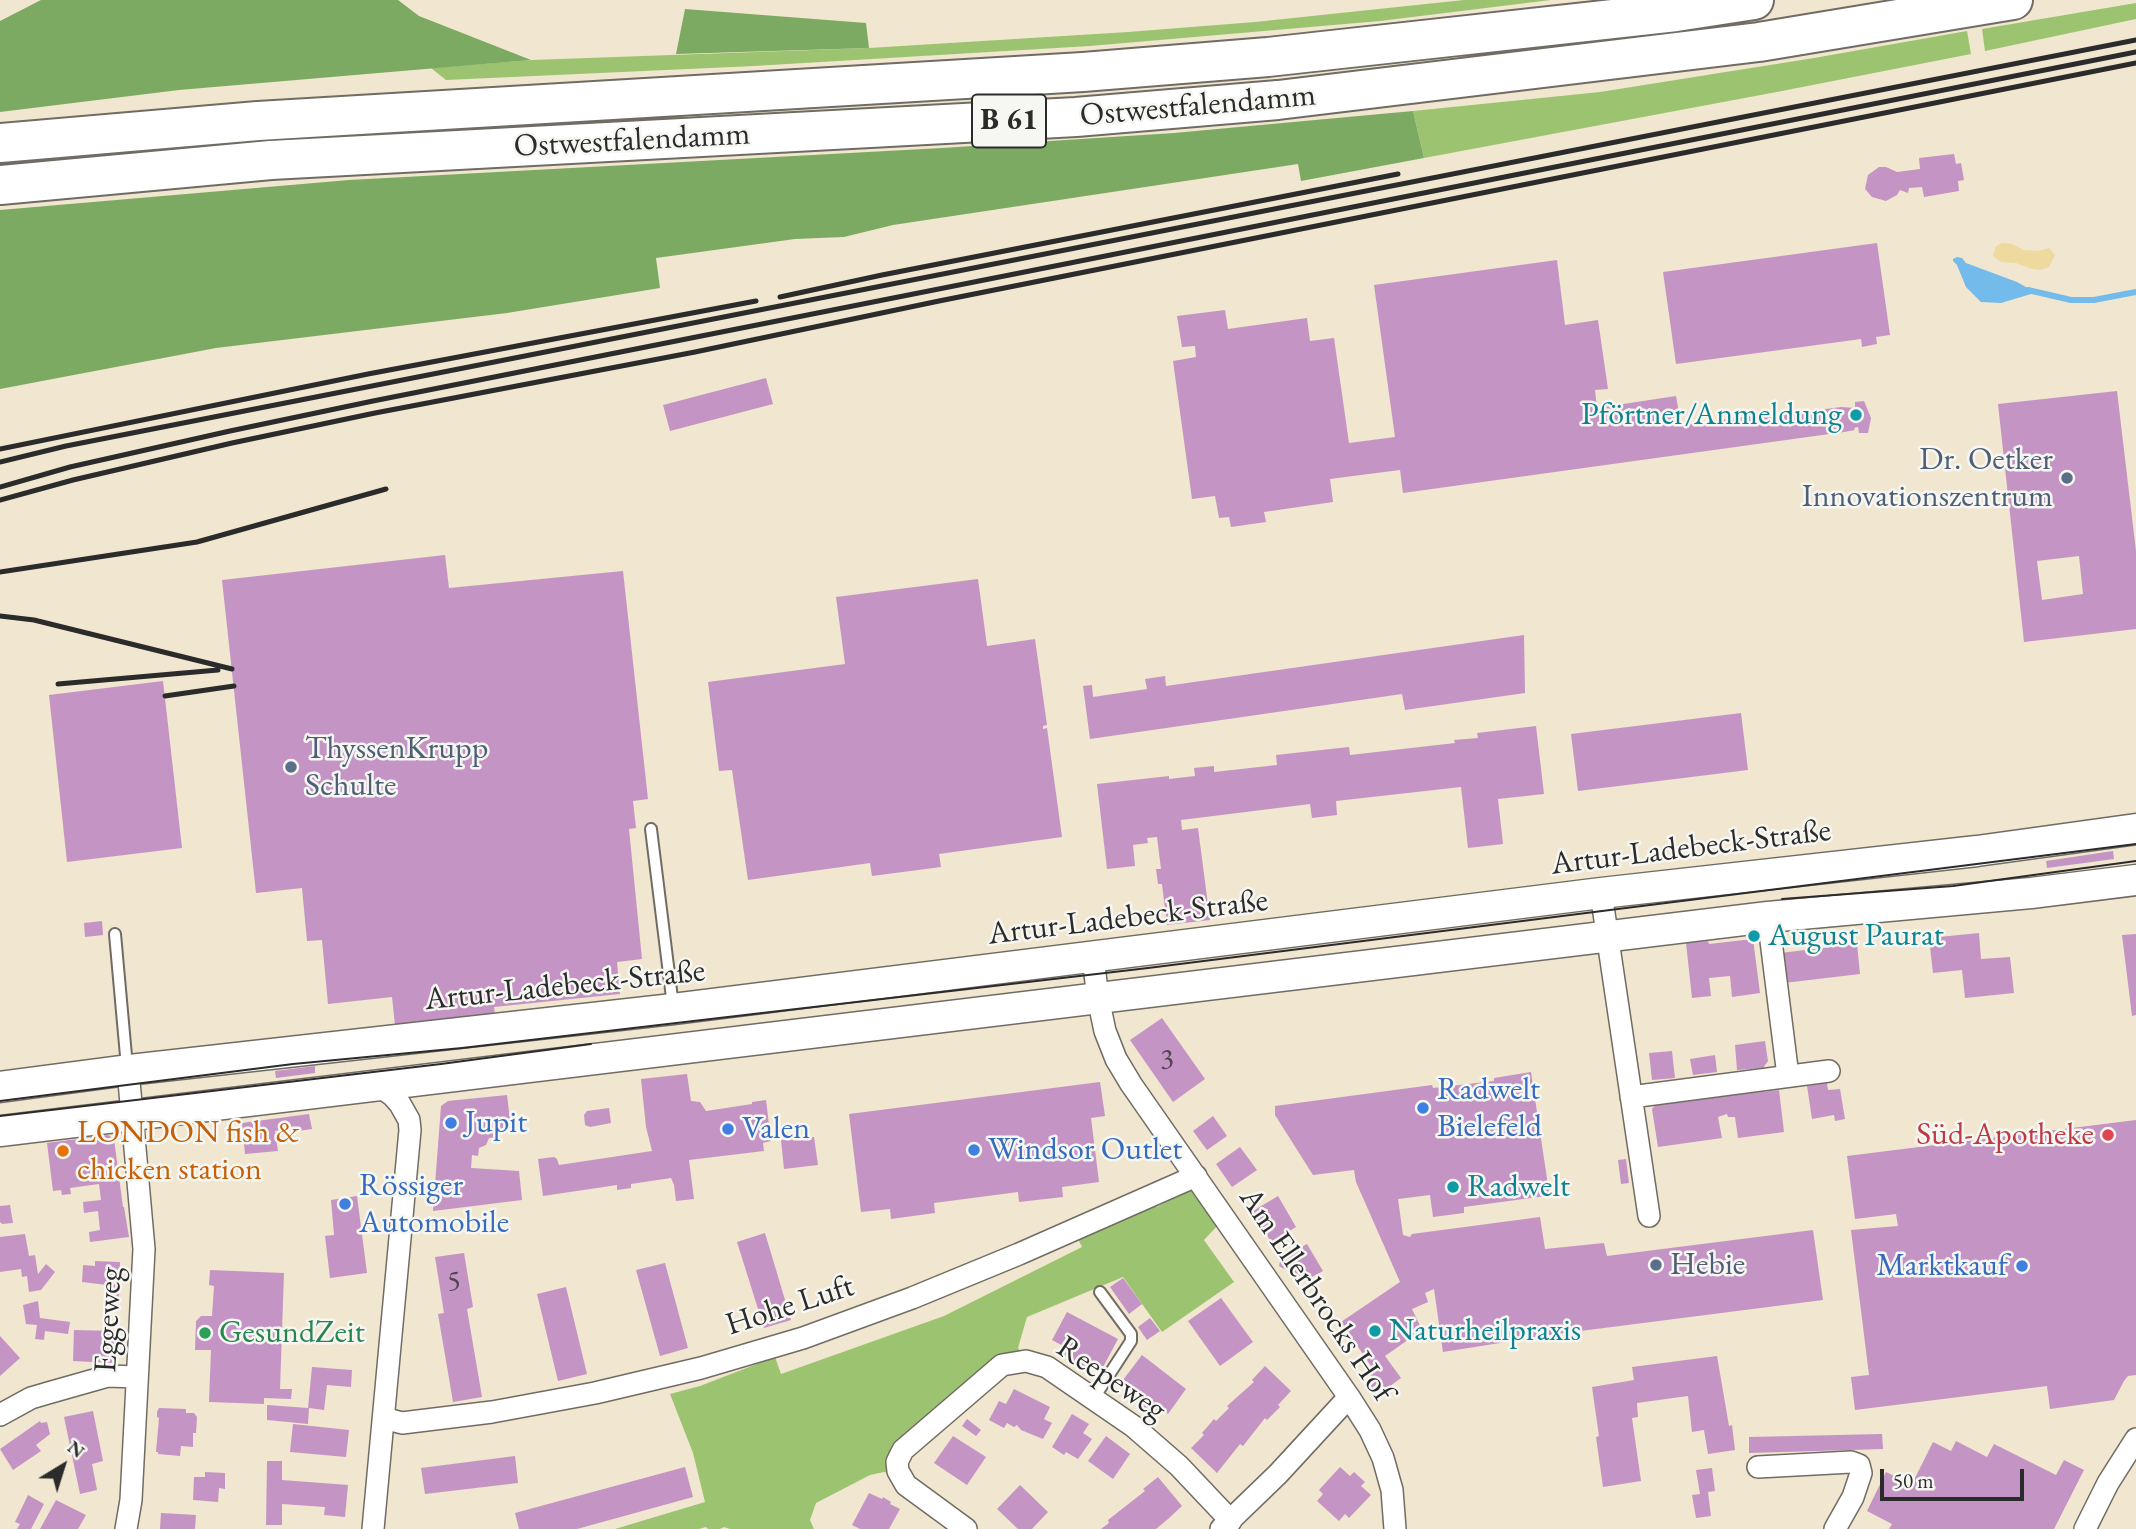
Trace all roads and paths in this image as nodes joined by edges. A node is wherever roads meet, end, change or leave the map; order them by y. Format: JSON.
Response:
{"nodes":[{"id":1,"x":1754,"y":0,"type":"edge"},
{"id":2,"x":2013,"y":0,"type":"edge"},
{"id":3,"x":0,"y":143,"type":"edge"},
{"id":4,"x":0,"y":185,"type":"edge"},
{"id":5,"x":2136,"y":829,"type":"edge"},
{"id":6,"x":651,"y":830,"type":"dead end"},
{"id":7,"x":2136,"y":880,"type":"edge"},
{"id":8,"x":1601,"y":893,"type":"junction"},
{"id":9,"x":1768,"y":917,"type":"junction"},
{"id":10,"x":115,"y":934,"type":"dead end"},
{"id":11,"x":1606,"y":936,"type":"junction"},
{"id":12,"x":1093,"y":958,"type":"junction"},
{"id":13,"x":1098,"y":998,"type":"junction"},
{"id":14,"x":673,"y":1009,"type":"junction"},
{"id":15,"x":128,"y":1070,"type":"junction"},
{"id":16,"x":1829,"y":1071,"type":"dead end"},
{"id":17,"x":1788,"y":1076,"type":"junction"},
{"id":18,"x":379,"y":1086,"type":"junction"},
{"id":19,"x":0,"y":1087,"type":"edge"},
{"id":20,"x":1631,"y":1097,"type":"junction"},
{"id":21,"x":132,"y":1115,"type":"junction"},
{"id":22,"x":0,"y":1131,"type":"edge"},
{"id":23,"x":1196,"y":1176,"type":"junction"},
{"id":24,"x":1649,"y":1216,"type":"dead end"},
{"id":25,"x":1100,"y":1292,"type":"dead end"},
{"id":26,"x":137,"y":1377,"type":"junction"},
{"id":27,"x":1349,"y":1397,"type":"junction"},
{"id":28,"x":1094,"y":1398,"type":"junction"},
{"id":29,"x":0,"y":1415,"type":"edge"},
{"id":30,"x":384,"y":1418,"type":"junction"},
{"id":31,"x":2136,"y":1439,"type":"edge"},
{"id":32,"x":1758,"y":1467,"type":"dead end"},
{"id":33,"x":1226,"y":1525,"type":"edge"},
{"id":34,"x":126,"y":1529,"type":"edge"},
{"id":35,"x":373,"y":1529,"type":"edge"},
{"id":36,"x":966,"y":1529,"type":"edge"},
{"id":37,"x":1395,"y":1529,"type":"edge"},
{"id":38,"x":1835,"y":1529,"type":"edge"},
{"id":39,"x":2085,"y":1529,"type":"edge"}],
"edges":[{"from":1,"to":3,"type":"highway","name":"Ostwestfalendamm","number":"B 61"},
{"from":2,"to":4,"type":"highway","name":"Ostwestfalendamm","number":"B 61"},
{"from":5,"to":8,"type":"street","name":"Artur-Ladebeck-Straße"},
{"from":6,"to":14,"type":"lane"},
{"from":7,"to":9,"type":"street"},
{"from":8,"to":11,"type":"street"},
{"from":8,"to":12,"type":"street","name":"Artur-Ladebeck-Straße"},
{"from":9,"to":11,"type":"street"},
{"from":9,"to":17,"type":"street"},
{"from":10,"to":15,"type":"lane"},
{"from":11,"to":13,"type":"street"},
{"from":11,"to":20,"type":"street"},
{"from":12,"to":13,"type":"street","name":"Am Ellerbrocks Hof"},
{"from":12,"to":14,"type":"street","name":"Artur-Ladebeck-Straße"},
{"from":13,"to":18,"type":"street"},
{"from":13,"to":23,"type":"street","name":"Am Ellerbrocks Hof"},
{"from":14,"to":15,"type":"street","name":"Artur-Ladebeck-Straße"},
{"from":15,"to":19,"type":"street","name":"Artur-Ladebeck-Straße"},
{"from":15,"to":21,"type":"street"},
{"from":16,"to":17,"type":"street"},
{"from":17,"to":20,"type":"street"},
{"from":18,"to":21,"type":"street"},
{"from":18,"to":30,"type":"street"},
{"from":20,"to":24,"type":"street"},
{"from":21,"to":22,"type":"street"},
{"from":21,"to":26,"type":"street","name":"Eggeweg"},
{"from":23,"to":27,"type":"street","name":"Am Ellerbrocks Hof"},
{"from":23,"to":30,"type":"street","name":"Hohe Luft"},
{"from":25,"to":28,"type":"lane"},
{"from":26,"to":29,"type":"street"},
{"from":26,"to":34,"type":"street","name":"Eggeweg"},
{"from":27,"to":33,"type":"street"},
{"from":27,"to":37,"type":"street","name":"Am Ellerbrocks Hof"},
{"from":28,"to":33,"type":"street","name":"Reepeweg"},
{"from":28,"to":36,"type":"street","name":"Reepeweg"},
{"from":30,"to":35,"type":"street"},
{"from":31,"to":39,"type":"street"},
{"from":32,"to":38,"type":"street"}]}
